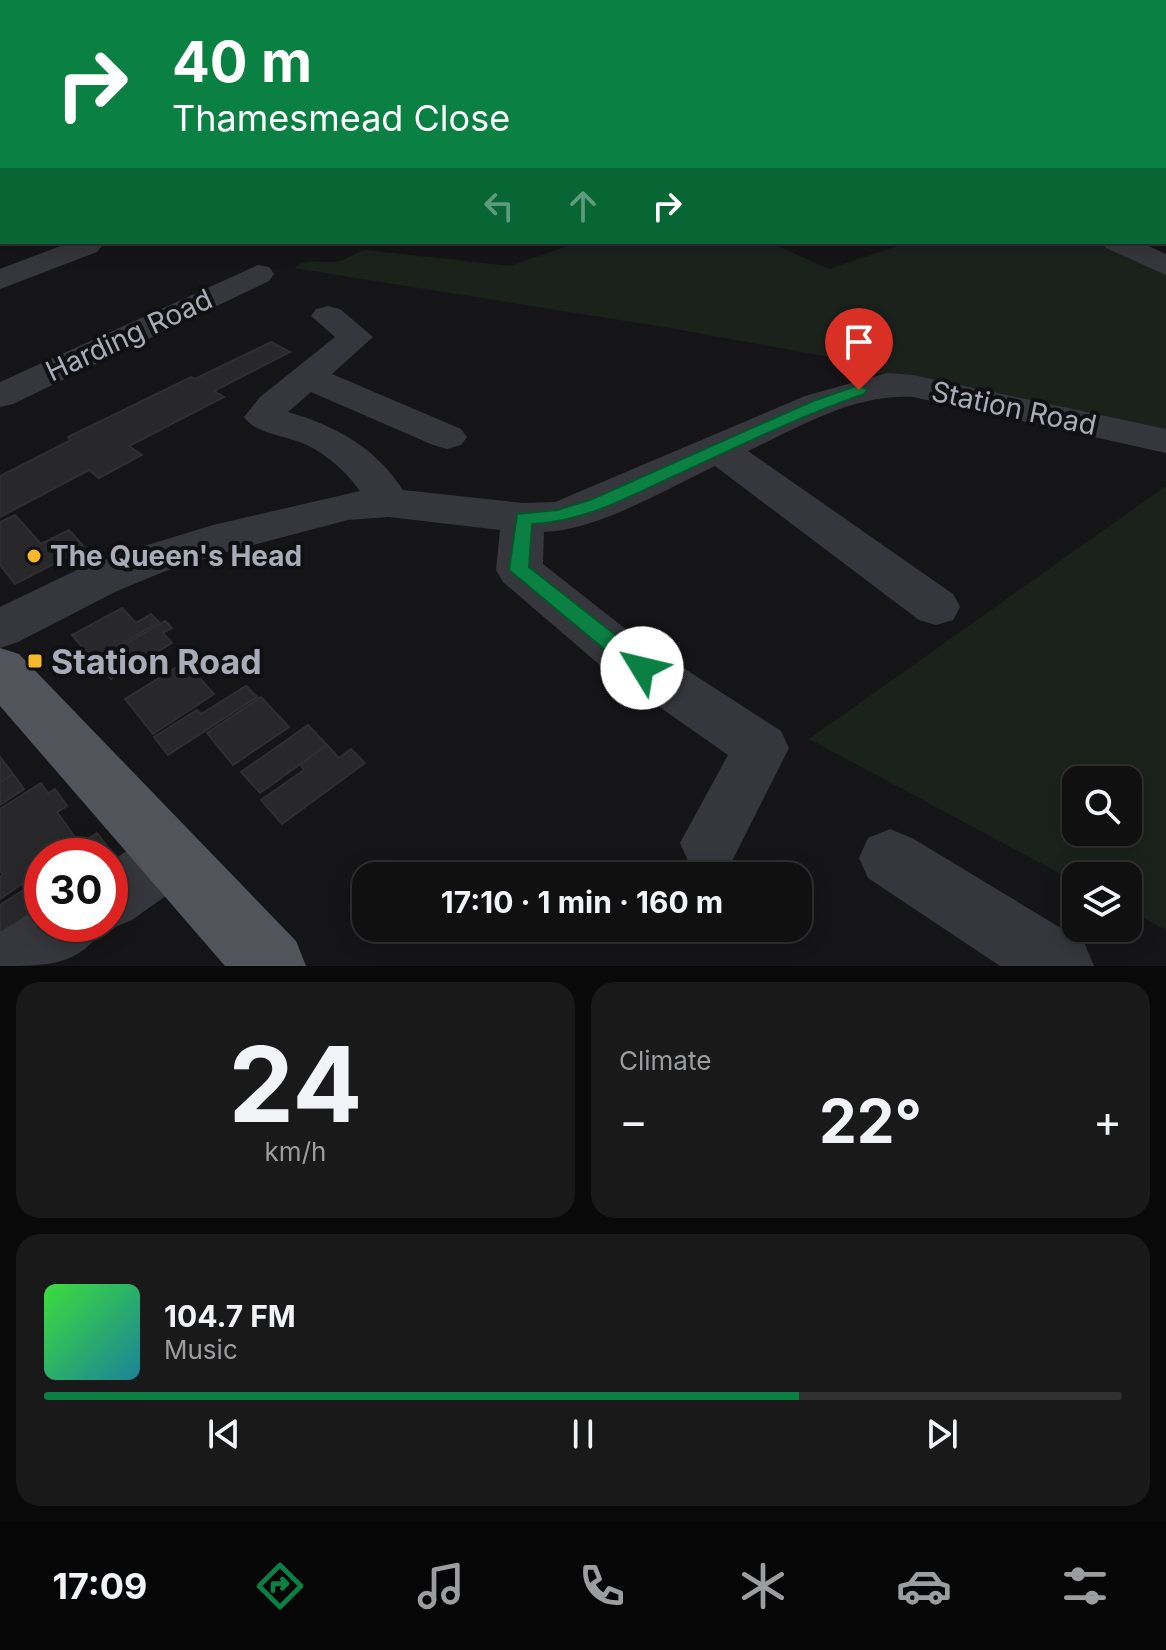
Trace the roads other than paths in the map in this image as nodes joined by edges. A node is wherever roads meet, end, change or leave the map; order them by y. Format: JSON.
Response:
{"nodes":[{"id":1,"x":1120,"y":244,"type":"edge"},
{"id":2,"x":87,"y":246,"type":"dead end"},
{"id":3,"x":1166,"y":266,"type":"edge"},
{"id":4,"x":258,"y":274,"type":"dead end"},
{"id":5,"x":0,"y":280,"type":"edge"},
{"id":6,"x":328,"y":316,"type":"dead end"},
{"id":7,"x":307,"y":377,"type":"junction"},
{"id":8,"x":0,"y":396,"type":"edge"},
{"id":9,"x":447,"y":437,"type":"dead end"},
{"id":10,"x":1166,"y":441,"type":"edge"},
{"id":11,"x":720,"y":450,"type":"junction"},
{"id":12,"x":389,"y":503,"type":"junction"},
{"id":13,"x":523,"y":518,"type":"junction"},
{"id":14,"x":936,"y":607,"type":"dead end"},
{"id":15,"x":0,"y":629,"type":"edge"},
{"id":16,"x":0,"y":669,"type":"edge"},
{"id":17,"x":710,"y":843,"type":"dead end"},
{"id":18,"x":170,"y":857,"type":"junction"},
{"id":19,"x":890,"y":858,"type":"dead end"},
{"id":20,"x":128,"y":886,"type":"edge"},
{"id":21,"x":44,"y":942,"type":"edge"},
{"id":22,"x":7,"y":966,"type":"edge"},
{"id":23,"x":271,"y":966,"type":"edge"},
{"id":24,"x":1060,"y":966,"type":"edge"}],
"edges":[{"from":1,"to":3,"type":"street"},
{"from":2,"to":5,"type":"street"},
{"from":4,"to":8,"type":"street","name":"Harding Road"},
{"from":6,"to":7,"type":"street"},
{"from":7,"to":9,"type":"street"},
{"from":7,"to":12,"type":"street"},
{"from":10,"to":11,"type":"street","name":"Station Road"},
{"from":11,"to":13,"type":"street","name":"Station Road"},
{"from":11,"to":14,"type":"street"},
{"from":12,"to":13,"type":"street","name":"Station Road"},
{"from":12,"to":15,"type":"street","name":"Station Road"},
{"from":13,"to":17,"type":"street"},
{"from":16,"to":18,"type":"main road"},
{"from":18,"to":20,"type":"street"},
{"from":18,"to":23,"type":"main road"},
{"from":19,"to":24,"type":"street"},
{"from":21,"to":22,"type":"street"}]}
